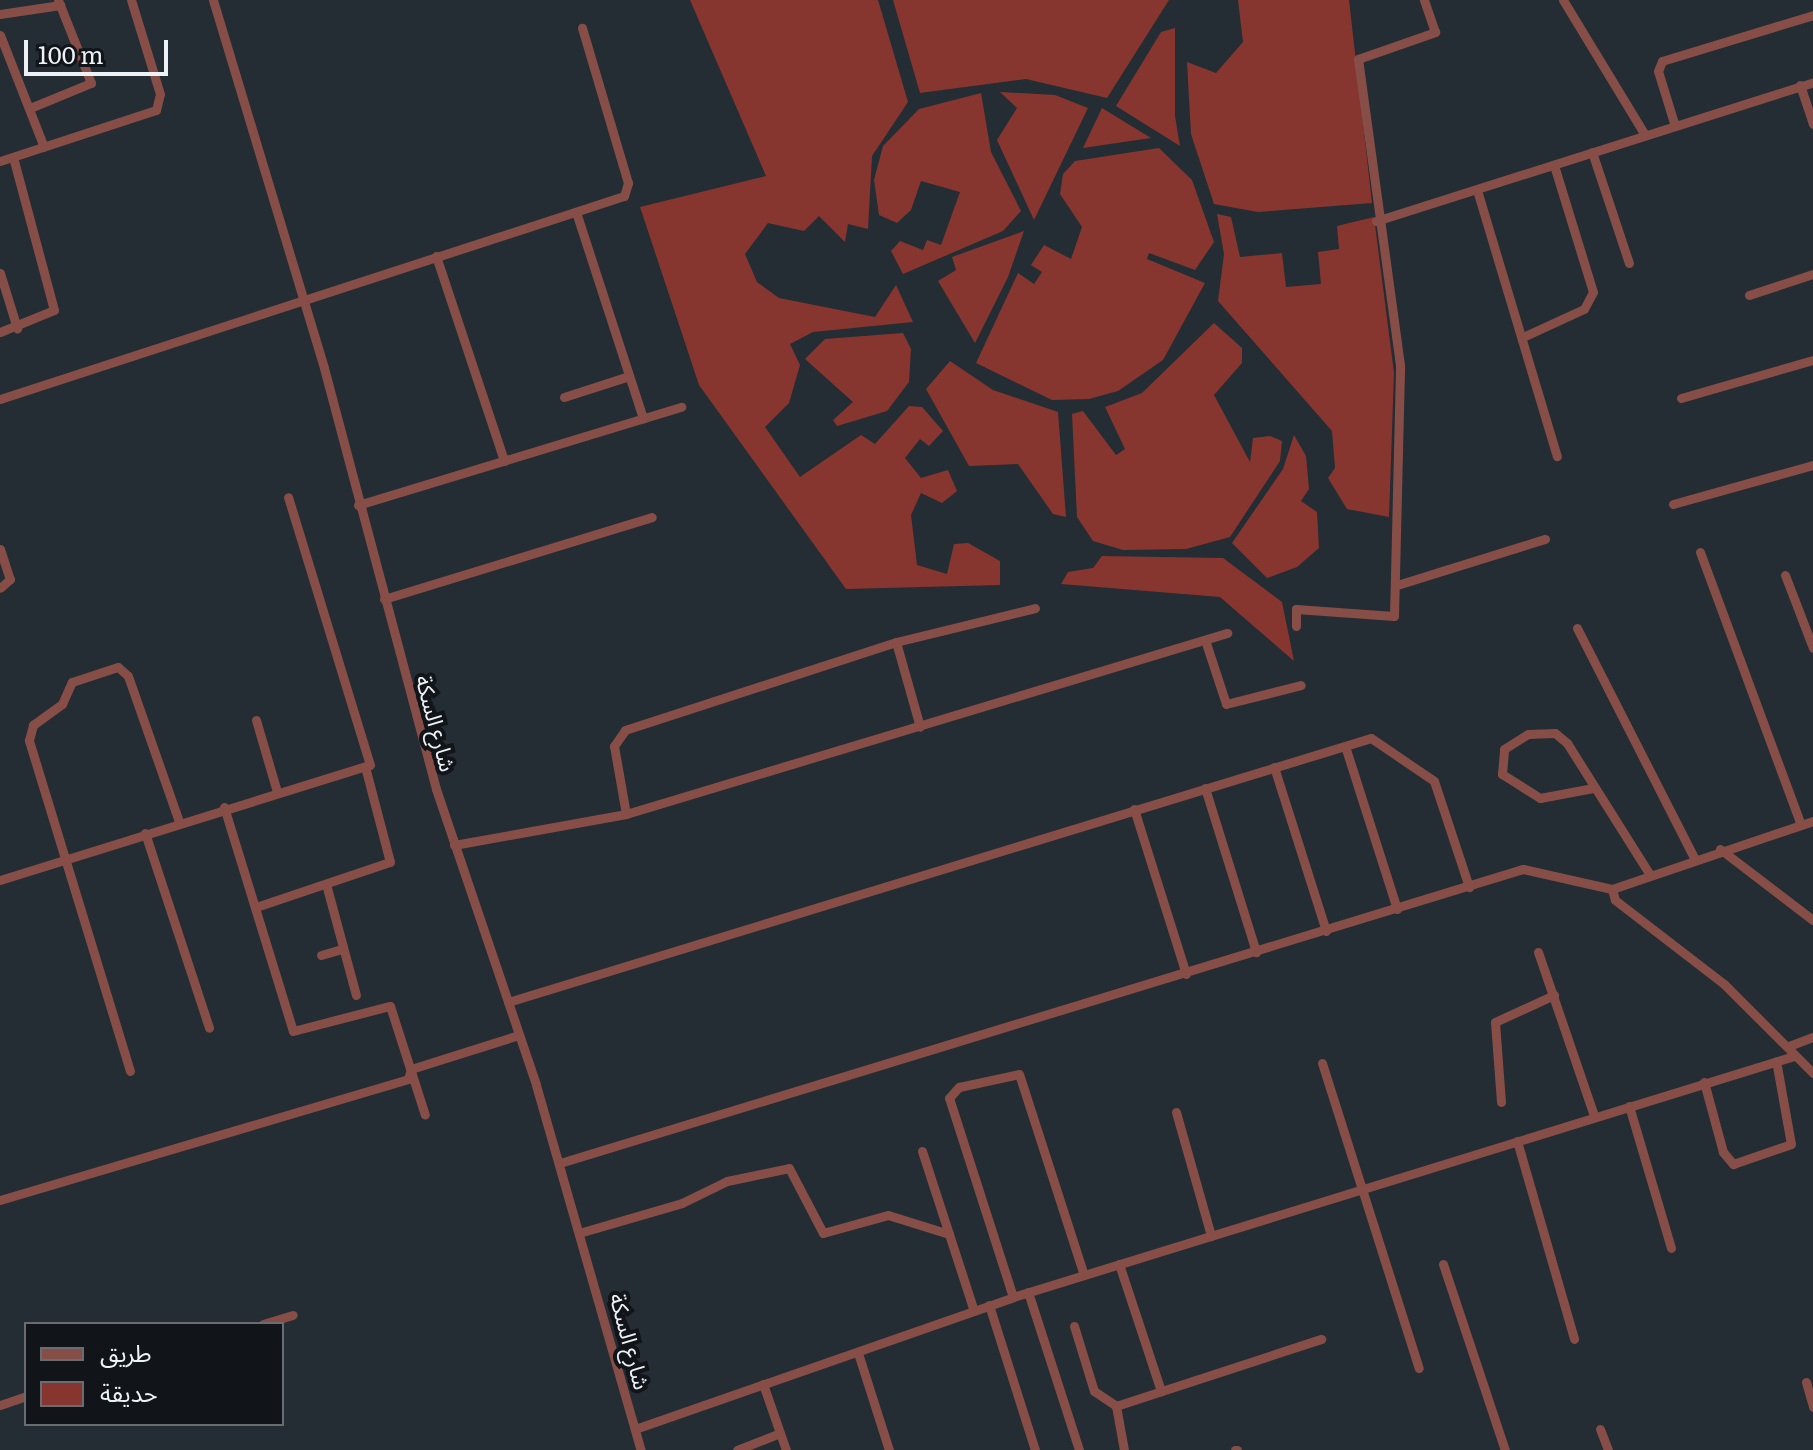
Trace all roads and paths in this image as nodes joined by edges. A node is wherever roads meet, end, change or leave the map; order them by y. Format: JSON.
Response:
{"nodes":[{"id":1,"x":131,"y":0,"type":"edge"},
{"id":2,"x":213,"y":0,"type":"edge"},
{"id":3,"x":1424,"y":0,"type":"edge"},
{"id":4,"x":1563,"y":0,"type":"edge"},
{"id":5,"x":59,"y":2,"type":"edge"},
{"id":6,"x":0,"y":14,"type":"edge"},
{"id":7,"x":1813,"y":15,"type":"edge"},
{"id":8,"x":582,"y":28,"type":"dead end"},
{"id":9,"x":0,"y":35,"type":"edge"},
{"id":10,"x":1813,"y":82,"type":"edge"},
{"id":11,"x":1800,"y":85,"type":"junction"},
{"id":12,"x":30,"y":108,"type":"junction"},
{"id":13,"x":1674,"y":123,"type":"junction"},
{"id":14,"x":1813,"y":124,"type":"edge"},
{"id":15,"x":1644,"y":133,"type":"junction"},
{"id":16,"x":44,"y":147,"type":"junction"},
{"id":17,"x":1592,"y":152,"type":"junction"},
{"id":18,"x":13,"y":157,"type":"junction"},
{"id":19,"x":0,"y":161,"type":"edge"},
{"id":20,"x":1554,"y":165,"type":"junction"},
{"id":21,"x":1477,"y":190,"type":"junction"},
{"id":22,"x":576,"y":212,"type":"junction"},
{"id":23,"x":1376,"y":221,"type":"junction"},
{"id":24,"x":436,"y":256,"type":"junction"},
{"id":25,"x":1629,"y":263,"type":"dead end"},
{"id":26,"x":0,"y":273,"type":"edge"},
{"id":27,"x":1813,"y":274,"type":"edge"},
{"id":28,"x":1749,"y":295,"type":"dead end"},
{"id":29,"x":301,"y":297,"type":"junction"},
{"id":30,"x":17,"y":328,"type":"junction"},
{"id":31,"x":0,"y":332,"type":"edge"},
{"id":32,"x":1523,"y":337,"type":"junction"},
{"id":33,"x":1813,"y":360,"type":"edge"},
{"id":34,"x":629,"y":376,"type":"junction"},
{"id":35,"x":564,"y":397,"type":"dead end"},
{"id":36,"x":1681,"y":398,"type":"dead end"},
{"id":37,"x":0,"y":399,"type":"edge"},
{"id":38,"x":681,"y":407,"type":"dead end"},
{"id":39,"x":643,"y":418,"type":"junction"},
{"id":40,"x":1557,"y":456,"type":"dead end"},
{"id":41,"x":504,"y":461,"type":"junction"},
{"id":42,"x":1813,"y":465,"type":"edge"},
{"id":43,"x":288,"y":497,"type":"dead end"},
{"id":44,"x":1673,"y":504,"type":"dead end"},
{"id":45,"x":358,"y":505,"type":"junction"},
{"id":46,"x":652,"y":517,"type":"dead end"},
{"id":47,"x":1545,"y":539,"type":"dead end"},
{"id":48,"x":0,"y":549,"type":"edge"},
{"id":49,"x":1700,"y":552,"type":"dead end"},
{"id":50,"x":1785,"y":575,"type":"dead end"},
{"id":51,"x":1397,"y":585,"type":"junction"},
{"id":52,"x":0,"y":588,"type":"edge"},
{"id":53,"x":384,"y":599,"type":"junction"},
{"id":54,"x":1035,"y":608,"type":"dead end"},
{"id":55,"x":1296,"y":626,"type":"dead end"},
{"id":56,"x":1577,"y":628,"type":"dead end"},
{"id":57,"x":1227,"y":633,"type":"dead end"},
{"id":58,"x":1205,"y":640,"type":"junction"},
{"id":59,"x":896,"y":642,"type":"junction"},
{"id":60,"x":1813,"y":648,"type":"edge"},
{"id":61,"x":1301,"y":685,"type":"dead end"},
{"id":62,"x":256,"y":720,"type":"dead end"},
{"id":63,"x":920,"y":727,"type":"junction"},
{"id":64,"x":1345,"y":746,"type":"junction"},
{"id":65,"x":365,"y":767,"type":"junction"},
{"id":66,"x":1274,"y":767,"type":"junction"},
{"id":67,"x":1205,"y":788,"type":"junction"},
{"id":68,"x":1593,"y":788,"type":"junction"},
{"id":69,"x":277,"y":792,"type":"junction"},
{"id":70,"x":224,"y":807,"type":"junction"},
{"id":71,"x":1134,"y":809,"type":"junction"},
{"id":72,"x":626,"y":814,"type":"junction"},
{"id":73,"x":1813,"y":821,"type":"edge"},
{"id":74,"x":179,"y":822,"type":"junction"},
{"id":75,"x":1801,"y":825,"type":"junction"},
{"id":76,"x":145,"y":833,"type":"junction"},
{"id":77,"x":454,"y":845,"type":"junction"},
{"id":78,"x":1720,"y":849,"type":"junction"},
{"id":79,"x":1694,"y":858,"type":"junction"},
{"id":80,"x":63,"y":859,"type":"junction"},
{"id":81,"x":1649,"y":873,"type":"junction"},
{"id":82,"x":0,"y":880,"type":"edge"},
{"id":83,"x":326,"y":884,"type":"junction"},
{"id":84,"x":1469,"y":887,"type":"junction"},
{"id":85,"x":1612,"y":889,"type":"junction"},
{"id":86,"x":256,"y":907,"type":"junction"},
{"id":87,"x":1397,"y":909,"type":"junction"},
{"id":88,"x":1813,"y":920,"type":"edge"},
{"id":89,"x":1326,"y":931,"type":"junction"},
{"id":90,"x":342,"y":949,"type":"junction"},
{"id":91,"x":1256,"y":952,"type":"junction"},
{"id":92,"x":1538,"y":952,"type":"dead end"},
{"id":93,"x":321,"y":955,"type":"dead end"},
{"id":94,"x":1186,"y":974,"type":"junction"},
{"id":95,"x":356,"y":995,"type":"dead end"},
{"id":96,"x":1554,"y":995,"type":"junction"},
{"id":97,"x":508,"y":1002,"type":"junction"},
{"id":98,"x":209,"y":1028,"type":"dead end"},
{"id":99,"x":515,"y":1037,"type":"junction"},
{"id":100,"x":1813,"y":1037,"type":"edge"},
{"id":101,"x":1791,"y":1051,"type":"junction"},
{"id":102,"x":1776,"y":1061,"type":"junction"},
{"id":103,"x":1322,"y":1063,"type":"dead end"},
{"id":104,"x":411,"y":1069,"type":"junction"},
{"id":105,"x":130,"y":1071,"type":"dead end"},
{"id":106,"x":1813,"y":1073,"type":"edge"},
{"id":107,"x":1704,"y":1082,"type":"junction"},
{"id":108,"x":1501,"y":1102,"type":"dead end"},
{"id":109,"x":1629,"y":1106,"type":"junction"},
{"id":110,"x":1176,"y":1112,"type":"dead end"},
{"id":111,"x":425,"y":1115,"type":"dead end"},
{"id":112,"x":1594,"y":1116,"type":"junction"},
{"id":113,"x":1517,"y":1141,"type":"junction"},
{"id":114,"x":922,"y":1151,"type":"dead end"},
{"id":115,"x":560,"y":1163,"type":"junction"},
{"id":116,"x":1363,"y":1190,"type":"junction"},
{"id":117,"x":0,"y":1200,"type":"edge"},
{"id":118,"x":579,"y":1233,"type":"junction"},
{"id":119,"x":949,"y":1234,"type":"junction"},
{"id":120,"x":1211,"y":1236,"type":"junction"},
{"id":121,"x":1671,"y":1248,"type":"dead end"},
{"id":122,"x":1119,"y":1264,"type":"junction"},
{"id":123,"x":1443,"y":1264,"type":"dead end"},
{"id":124,"x":1084,"y":1275,"type":"junction"},
{"id":125,"x":1028,"y":1292,"type":"junction"},
{"id":126,"x":1013,"y":1297,"type":"junction"},
{"id":127,"x":989,"y":1305,"type":"junction"},
{"id":128,"x":974,"y":1311,"type":"junction"},
{"id":129,"x":293,"y":1315,"type":"dead end"},
{"id":130,"x":270,"y":1322,"type":"edge"},
{"id":131,"x":1074,"y":1326,"type":"dead end"},
{"id":132,"x":1321,"y":1339,"type":"dead end"},
{"id":133,"x":1574,"y":1339,"type":"dead end"},
{"id":134,"x":858,"y":1353,"type":"junction"},
{"id":135,"x":1419,"y":1368,"type":"dead end"},
{"id":136,"x":1806,"y":1382,"type":"dead end"},
{"id":137,"x":763,"y":1384,"type":"junction"},
{"id":138,"x":1161,"y":1391,"type":"junction"},
{"id":139,"x":24,"y":1397,"type":"edge"},
{"id":140,"x":0,"y":1405,"type":"edge"},
{"id":141,"x":1116,"y":1406,"type":"junction"},
{"id":142,"x":1813,"y":1407,"type":"edge"},
{"id":143,"x":635,"y":1429,"type":"junction"},
{"id":144,"x":1600,"y":1429,"type":"dead end"},
{"id":145,"x":780,"y":1433,"type":"junction"},
{"id":146,"x":641,"y":1450,"type":"edge"},
{"id":147,"x":737,"y":1450,"type":"edge"},
{"id":148,"x":786,"y":1450,"type":"edge"},
{"id":149,"x":889,"y":1450,"type":"edge"},
{"id":150,"x":1035,"y":1450,"type":"edge"},
{"id":151,"x":1079,"y":1450,"type":"edge"},
{"id":152,"x":1124,"y":1450,"type":"edge"},
{"id":153,"x":1505,"y":1450,"type":"edge"},
{"id":154,"x":1608,"y":1450,"type":"edge"}],
"edges":[{"from":1,"to":16,"type":"street"},
{"from":2,"to":29,"type":"street","name":"شارع السكة"},
{"from":3,"to":23,"type":"street"},
{"from":4,"to":15,"type":"street"},
{"from":5,"to":6,"type":"street"},
{"from":5,"to":12,"type":"street"},
{"from":7,"to":13,"type":"street"},
{"from":8,"to":22,"type":"street"},
{"from":9,"to":12,"type":"street"},
{"from":10,"to":11,"type":"street"},
{"from":11,"to":13,"type":"street"},
{"from":11,"to":14,"type":"street"},
{"from":12,"to":16,"type":"street"},
{"from":13,"to":15,"type":"street"},
{"from":15,"to":17,"type":"street"},
{"from":16,"to":18,"type":"street"},
{"from":17,"to":20,"type":"street"},
{"from":17,"to":25,"type":"street"},
{"from":18,"to":19,"type":"street"},
{"from":18,"to":30,"type":"street"},
{"from":20,"to":21,"type":"street"},
{"from":20,"to":32,"type":"street"},
{"from":21,"to":23,"type":"street"},
{"from":21,"to":32,"type":"street"},
{"from":22,"to":24,"type":"street"},
{"from":22,"to":34,"type":"street"},
{"from":23,"to":51,"type":"street"},
{"from":24,"to":29,"type":"street"},
{"from":24,"to":41,"type":"street"},
{"from":26,"to":30,"type":"street"},
{"from":27,"to":28,"type":"street"},
{"from":29,"to":37,"type":"street"},
{"from":29,"to":45,"type":"street","name":"شارع السكة"},
{"from":30,"to":31,"type":"street"},
{"from":32,"to":40,"type":"street"},
{"from":33,"to":36,"type":"street"},
{"from":34,"to":35,"type":"street"},
{"from":34,"to":39,"type":"street"},
{"from":38,"to":39,"type":"street"},
{"from":39,"to":41,"type":"street"},
{"from":41,"to":45,"type":"street"},
{"from":42,"to":44,"type":"street"},
{"from":43,"to":65,"type":"street"},
{"from":45,"to":53,"type":"street","name":"شارع السكة"},
{"from":46,"to":53,"type":"street"},
{"from":47,"to":51,"type":"street"},
{"from":48,"to":52,"type":"street"},
{"from":49,"to":75,"type":"street"},
{"from":50,"to":60,"type":"street"},
{"from":51,"to":55,"type":"street"},
{"from":53,"to":77,"type":"street","name":"شارع السكة"},
{"from":54,"to":59,"type":"street"},
{"from":56,"to":79,"type":"street"},
{"from":57,"to":58,"type":"street"},
{"from":58,"to":61,"type":"street"},
{"from":58,"to":63,"type":"street"},
{"from":59,"to":63,"type":"street"},
{"from":59,"to":72,"type":"street"},
{"from":62,"to":69,"type":"street"},
{"from":63,"to":72,"type":"street"},
{"from":64,"to":66,"type":"street"},
{"from":64,"to":84,"type":"street"},
{"from":64,"to":87,"type":"street"},
{"from":65,"to":69,"type":"street"},
{"from":65,"to":83,"type":"street"},
{"from":66,"to":67,"type":"street"},
{"from":66,"to":89,"type":"street"},
{"from":67,"to":71,"type":"street"},
{"from":67,"to":91,"type":"street"},
{"from":68,"to":68,"type":"street"},
{"from":68,"to":81,"type":"street"},
{"from":69,"to":70,"type":"street"},
{"from":70,"to":74,"type":"street"},
{"from":70,"to":86,"type":"street"},
{"from":71,"to":94,"type":"street"},
{"from":71,"to":97,"type":"street"},
{"from":72,"to":77,"type":"street"},
{"from":73,"to":75,"type":"street"},
{"from":74,"to":76,"type":"street"},
{"from":74,"to":80,"type":"street"},
{"from":75,"to":78,"type":"street"},
{"from":76,"to":80,"type":"street"},
{"from":76,"to":98,"type":"street"},
{"from":77,"to":97,"type":"street","name":"شارع السكة"},
{"from":78,"to":79,"type":"street"},
{"from":78,"to":88,"type":"street"},
{"from":79,"to":81,"type":"street"},
{"from":80,"to":82,"type":"street"},
{"from":80,"to":105,"type":"street"},
{"from":81,"to":85,"type":"street"},
{"from":83,"to":86,"type":"street"},
{"from":83,"to":90,"type":"street"},
{"from":84,"to":85,"type":"street"},
{"from":84,"to":87,"type":"street"},
{"from":85,"to":101,"type":"street"},
{"from":86,"to":104,"type":"street"},
{"from":87,"to":89,"type":"street"},
{"from":89,"to":91,"type":"street"},
{"from":90,"to":93,"type":"street"},
{"from":90,"to":95,"type":"street"},
{"from":91,"to":94,"type":"street"},
{"from":92,"to":96,"type":"street"},
{"from":94,"to":115,"type":"street"},
{"from":96,"to":108,"type":"street"},
{"from":96,"to":112,"type":"street"},
{"from":97,"to":99,"type":"street","name":"شارع السكة"},
{"from":99,"to":104,"type":"street"},
{"from":99,"to":115,"type":"street","name":"شارع السكة"},
{"from":100,"to":101,"type":"street"},
{"from":101,"to":102,"type":"street"},
{"from":101,"to":106,"type":"street"},
{"from":102,"to":107,"type":"street"},
{"from":102,"to":107,"type":"street"},
{"from":103,"to":116,"type":"street"},
{"from":104,"to":111,"type":"street"},
{"from":104,"to":117,"type":"street"},
{"from":107,"to":109,"type":"street"},
{"from":109,"to":112,"type":"street"},
{"from":109,"to":121,"type":"street"},
{"from":110,"to":120,"type":"street"},
{"from":112,"to":113,"type":"street"},
{"from":113,"to":116,"type":"street"},
{"from":113,"to":133,"type":"street"},
{"from":114,"to":119,"type":"street"},
{"from":115,"to":118,"type":"street","name":"شارع السكة"},
{"from":116,"to":120,"type":"street"},
{"from":116,"to":135,"type":"street"},
{"from":118,"to":119,"type":"street"},
{"from":118,"to":143,"type":"street","name":"شارع السكة"},
{"from":119,"to":128,"type":"street"},
{"from":120,"to":122,"type":"street"},
{"from":122,"to":124,"type":"street"},
{"from":122,"to":138,"type":"street"},
{"from":123,"to":153,"type":"street"},
{"from":124,"to":125,"type":"street"},
{"from":124,"to":126,"type":"street"},
{"from":125,"to":126,"type":"street"},
{"from":125,"to":151,"type":"street"},
{"from":126,"to":127,"type":"street"},
{"from":127,"to":128,"type":"street"},
{"from":127,"to":150,"type":"street"},
{"from":128,"to":134,"type":"street"},
{"from":129,"to":130,"type":"street"},
{"from":131,"to":141,"type":"street"},
{"from":132,"to":138,"type":"street"},
{"from":134,"to":137,"type":"street"},
{"from":134,"to":149,"type":"street"},
{"from":136,"to":142,"type":"street"},
{"from":137,"to":143,"type":"street"},
{"from":137,"to":145,"type":"street"},
{"from":138,"to":141,"type":"street"},
{"from":139,"to":140,"type":"street"},
{"from":141,"to":152,"type":"street"},
{"from":143,"to":146,"type":"street","name":"شارع السكة"},
{"from":144,"to":154,"type":"street"},
{"from":145,"to":147,"type":"street"},
{"from":145,"to":148,"type":"street"}]}
